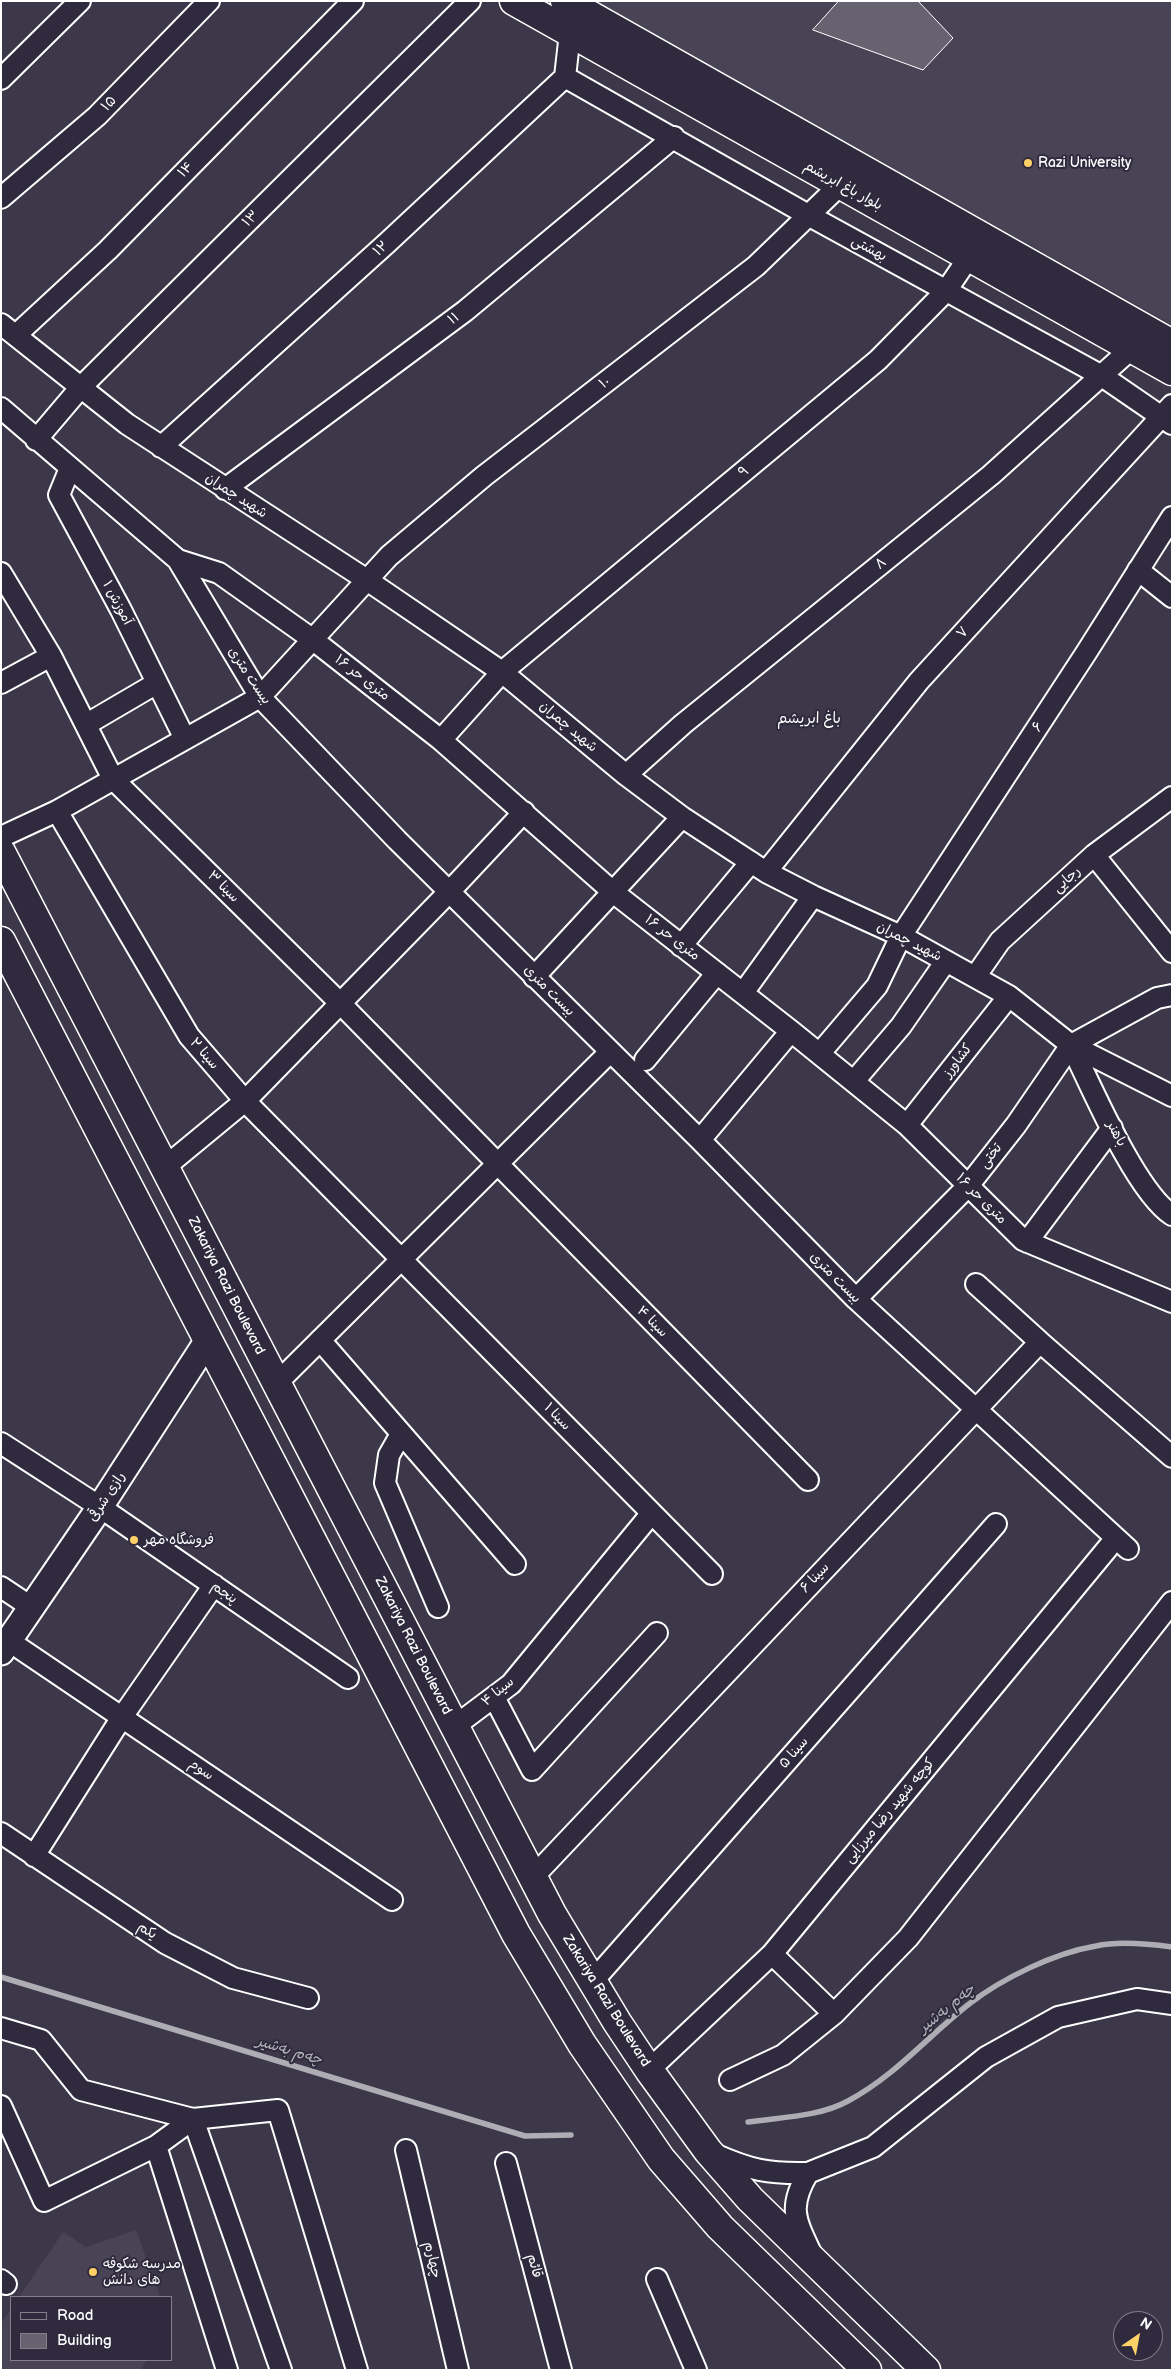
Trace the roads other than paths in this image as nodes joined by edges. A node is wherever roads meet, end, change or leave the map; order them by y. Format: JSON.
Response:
{"nodes":[{"id":1,"x":80,"y":1,"type":"edge"},
{"id":2,"x":209,"y":1,"type":"edge"},
{"id":3,"x":353,"y":1,"type":"edge"},
{"id":4,"x":470,"y":1,"type":"edge"},
{"id":5,"x":514,"y":1,"type":"edge"},
{"id":6,"x":561,"y":15,"type":"edge"},
{"id":7,"x":565,"y":77,"type":"junction"},
{"id":8,"x":1,"y":79,"type":"edge"},
{"id":9,"x":674,"y":137,"type":"junction"},
{"id":10,"x":840,"y":185,"type":"junction"},
{"id":11,"x":1,"y":198,"type":"edge"},
{"id":12,"x":808,"y":215,"type":"junction"},
{"id":13,"x":969,"y":257,"type":"junction"},
{"id":14,"x":946,"y":291,"type":"junction"},
{"id":15,"x":8,"y":330,"type":"edge"},
{"id":16,"x":1172,"y":344,"type":"edge"},
{"id":17,"x":1132,"y":348,"type":"junction"},
{"id":18,"x":1172,"y":371,"type":"edge"},
{"id":19,"x":1102,"y":376,"type":"junction"},
{"id":20,"x":81,"y":387,"type":"junction"},
{"id":21,"x":1,"y":408,"type":"edge"},
{"id":22,"x":1168,"y":415,"type":"edge"},
{"id":23,"x":36,"y":440,"type":"junction"},
{"id":24,"x":161,"y":447,"type":"junction"},
{"id":25,"x":70,"y":468,"type":"junction"},
{"id":26,"x":225,"y":489,"type":"junction"},
{"id":27,"x":1172,"y":517,"type":"edge"},
{"id":28,"x":178,"y":560,"type":"junction"},
{"id":29,"x":1138,"y":570,"type":"junction"},
{"id":30,"x":1,"y":573,"type":"edge"},
{"id":31,"x":367,"y":580,"type":"junction"},
{"id":32,"x":1172,"y":596,"type":"edge"},
{"id":33,"x":312,"y":639,"type":"junction"},
{"id":34,"x":51,"y":656,"type":"junction"},
{"id":35,"x":502,"y":672,"type":"junction"},
{"id":36,"x":1,"y":683,"type":"edge"},
{"id":37,"x":157,"y":683,"type":"junction"},
{"id":38,"x":260,"y":697,"type":"junction"},
{"id":39,"x":87,"y":724,"type":"junction"},
{"id":40,"x":185,"y":740,"type":"junction"},
{"id":41,"x":441,"y":740,"type":"junction"},
{"id":42,"x":626,"y":775,"type":"junction"},
{"id":43,"x":113,"y":779,"type":"junction"},
{"id":44,"x":1172,"y":797,"type":"edge"},
{"id":45,"x":57,"y":811,"type":"junction"},
{"id":46,"x":524,"y":812,"type":"junction"},
{"id":47,"x":682,"y":817,"type":"junction"},
{"id":48,"x":1,"y":838,"type":"edge"},
{"id":49,"x":1,"y":852,"type":"edge"},
{"id":50,"x":1094,"y":855,"type":"junction"},
{"id":51,"x":758,"y":867,"type":"junction"},
{"id":52,"x":449,"y":892,"type":"junction"},
{"id":53,"x":613,"y":892,"type":"junction"},
{"id":54,"x":813,"y":896,"type":"junction"},
{"id":55,"x":901,"y":936,"type":"junction"},
{"id":56,"x":1,"y":941,"type":"edge"},
{"id":57,"x":681,"y":946,"type":"junction"},
{"id":58,"x":1172,"y":952,"type":"edge"},
{"id":59,"x":946,"y":960,"type":"junction"},
{"id":60,"x":717,"y":974,"type":"junction"},
{"id":61,"x":534,"y":977,"type":"junction"},
{"id":62,"x":975,"y":977,"type":"junction"},
{"id":63,"x":1172,"y":978,"type":"edge"},
{"id":64,"x":742,"y":993,"type":"junction"},
{"id":65,"x":1009,"y":996,"type":"junction"},
{"id":66,"x":1164,"y":996,"type":"edge"},
{"id":67,"x":341,"y":1004,"type":"junction"},
{"id":68,"x":792,"y":1031,"type":"junction"},
{"id":69,"x":1071,"y":1045,"type":"junction"},
{"id":70,"x":610,"y":1052,"type":"junction"},
{"id":71,"x":820,"y":1053,"type":"junction"},
{"id":72,"x":645,"y":1060,"type":"dead end"},
{"id":73,"x":854,"y":1081,"type":"junction"},
{"id":74,"x":1172,"y":1096,"type":"edge"},
{"id":75,"x":245,"y":1101,"type":"junction"},
{"id":76,"x":907,"y":1125,"type":"junction"},
{"id":77,"x":1112,"y":1128,"type":"junction"},
{"id":78,"x":700,"y":1140,"type":"junction"},
{"id":79,"x":496,"y":1164,"type":"junction"},
{"id":80,"x":165,"y":1167,"type":"junction"},
{"id":81,"x":968,"y":1186,"type":"junction"},
{"id":82,"x":1168,"y":1206,"type":"edge"},
{"id":83,"x":1027,"y":1242,"type":"junction"},
{"id":84,"x":402,"y":1259,"type":"junction"},
{"id":85,"x":976,"y":1284,"type":"dead end"},
{"id":86,"x":856,"y":1299,"type":"junction"},
{"id":87,"x":1172,"y":1302,"type":"edge"},
{"id":88,"x":244,"y":1323,"type":"junction"},
{"id":89,"x":208,"y":1340,"type":"junction"},
{"id":90,"x":320,"y":1340,"type":"junction"},
{"id":91,"x":1040,"y":1342,"type":"junction"},
{"id":92,"x":277,"y":1383,"type":"junction"},
{"id":93,"x":975,"y":1408,"type":"junction"},
{"id":94,"x":402,"y":1434,"type":"junction"},
{"id":95,"x":1,"y":1443,"type":"edge"},
{"id":96,"x":1172,"y":1457,"type":"edge"},
{"id":97,"x":808,"y":1480,"type":"dead end"},
{"id":98,"x":100,"y":1507,"type":"junction"},
{"id":99,"x":651,"y":1514,"type":"junction"},
{"id":100,"x":996,"y":1524,"type":"dead end"},
{"id":101,"x":1122,"y":1543,"type":"joint"},
{"id":102,"x":515,"y":1564,"type":"dead end"},
{"id":103,"x":712,"y":1574,"type":"dead end"},
{"id":104,"x":214,"y":1585,"type":"junction"},
{"id":105,"x":1,"y":1587,"type":"edge"},
{"id":106,"x":1172,"y":1602,"type":"edge"},
{"id":107,"x":31,"y":1607,"type":"junction"},
{"id":108,"x":438,"y":1607,"type":"dead end"},
{"id":109,"x":657,"y":1633,"type":"dead end"},
{"id":110,"x":5,"y":1646,"type":"edge"},
{"id":111,"x":348,"y":1678,"type":"dead end"},
{"id":112,"x":494,"y":1697,"type":"junction"},
{"id":113,"x":122,"y":1717,"type":"junction"},
{"id":114,"x":455,"y":1726,"type":"junction"},
{"id":115,"x":1,"y":1833,"type":"edge"},
{"id":116,"x":34,"y":1856,"type":"junction"},
{"id":117,"x":533,"y":1877,"type":"junction"},
{"id":118,"x":392,"y":1900,"type":"dead end"},
{"id":119,"x":772,"y":1954,"type":"junction"},
{"id":120,"x":593,"y":1981,"type":"junction"},
{"id":121,"x":308,"y":1998,"type":"dead end"},
{"id":122,"x":1172,"y":2004,"type":"edge"},
{"id":123,"x":834,"y":2014,"type":"junction"},
{"id":124,"x":1,"y":2028,"type":"edge"},
{"id":125,"x":649,"y":2070,"type":"junction"},
{"id":126,"x":730,"y":2080,"type":"dead end"},
{"id":127,"x":1,"y":2106,"type":"edge"},
{"id":128,"x":193,"y":2119,"type":"junction"},
{"id":129,"x":156,"y":2146,"type":"junction"},
{"id":130,"x":406,"y":2150,"type":"dead end"},
{"id":131,"x":708,"y":2150,"type":"junction"},
{"id":132,"x":506,"y":2163,"type":"dead end"},
{"id":133,"x":808,"y":2173,"type":"junction"},
{"id":134,"x":814,"y":2262,"type":"junction"},
{"id":135,"x":658,"y":2279,"type":"dead end"},
{"id":136,"x":227,"y":2370,"type":"edge"},
{"id":137,"x":281,"y":2370,"type":"edge"},
{"id":138,"x":357,"y":2370,"type":"edge"},
{"id":139,"x":458,"y":2370,"type":"edge"},
{"id":140,"x":562,"y":2370,"type":"edge"},
{"id":141,"x":696,"y":2370,"type":"edge"},
{"id":142,"x":867,"y":2370,"type":"edge"},
{"id":143,"x":926,"y":2370,"type":"edge"}],
"edges":[{"from":1,"to":8,"type":"street"},
{"from":2,"to":11,"type":"street","name":"۱۵"},
{"from":3,"to":15,"type":"street","name":"۱۴"},
{"from":4,"to":20,"type":"street","name":"۱۳"},
{"from":5,"to":6,"type":"main road","name":"بلوار باغ ابریشم"},
{"from":6,"to":7,"type":"street"},
{"from":6,"to":10,"type":"main road","name":"بلوار باغ ابریشم"},
{"from":6,"to":16,"type":"main road","name":"بلوار باغ ابریشم"},
{"from":7,"to":9,"type":"street","name":"بهشتی"},
{"from":7,"to":24,"type":"street","name":"۱۲"},
{"from":9,"to":12,"type":"street","name":"بهشتی"},
{"from":9,"to":26,"type":"street","name":"۱۱"},
{"from":10,"to":12,"type":"street","name":"۱۰"},
{"from":10,"to":13,"type":"main road","name":"بلوار باغ ابریشم"},
{"from":12,"to":14,"type":"street","name":"بهشتی"},
{"from":12,"to":31,"type":"street","name":"۱۰"},
{"from":13,"to":14,"type":"street","name":"۹"},
{"from":13,"to":17,"type":"main road","name":"بلوار باغ ابریشم"},
{"from":14,"to":19,"type":"street","name":"بهشتی"},
{"from":14,"to":35,"type":"street","name":"۹"},
{"from":15,"to":20,"type":"street","name":"شهید چمران"},
{"from":17,"to":18,"type":"main road","name":"بلوار باغ ابریشم"},
{"from":17,"to":19,"type":"street","name":"۸"},
{"from":19,"to":22,"type":"street","name":"بهشتی"},
{"from":19,"to":42,"type":"street","name":"۸"},
{"from":20,"to":23,"type":"street","name":"۱۳"},
{"from":20,"to":24,"type":"street","name":"شهید چمران"},
{"from":21,"to":23,"type":"street","name":"بیست متری"},
{"from":22,"to":51,"type":"street","name":"۷"},
{"from":23,"to":25,"type":"street","name":"بیست متری"},
{"from":24,"to":26,"type":"street","name":"شهید چمران"},
{"from":25,"to":28,"type":"street","name":"بیست متری"},
{"from":25,"to":37,"type":"street","name":"آموزش ۱"},
{"from":26,"to":31,"type":"street","name":"شهید چمران"},
{"from":27,"to":29,"type":"street","name":"۶"},
{"from":28,"to":33,"type":"street","name":"۱۶ متری حر"},
{"from":28,"to":38,"type":"street","name":"بیست متری"},
{"from":29,"to":32,"type":"street"},
{"from":29,"to":55,"type":"street","name":"۶"},
{"from":30,"to":34,"type":"street","name":"سینا ۳"},
{"from":31,"to":33,"type":"street","name":"۱۰"},
{"from":31,"to":35,"type":"street","name":"شهید چمران"},
{"from":33,"to":38,"type":"street","name":"۱۰"},
{"from":33,"to":41,"type":"street","name":"۱۶ متری حر"},
{"from":34,"to":36,"type":"street"},
{"from":34,"to":39,"type":"street","name":"سینا ۳"},
{"from":35,"to":41,"type":"street","name":"۹"},
{"from":35,"to":42,"type":"street","name":"شهید چمران"},
{"from":37,"to":39,"type":"street"},
{"from":37,"to":40,"type":"street","name":"آموزش ۱"},
{"from":38,"to":40,"type":"street","name":"۱۰"},
{"from":38,"to":52,"type":"street","name":"بیست متری"},
{"from":39,"to":43,"type":"street","name":"سینا ۳"},
{"from":40,"to":43,"type":"street","name":"۱۰"},
{"from":41,"to":46,"type":"street","name":"۱۶ متری حر"},
{"from":42,"to":47,"type":"street","name":"شهید چمران"},
{"from":43,"to":45,"type":"street","name":"۱۰"},
{"from":43,"to":67,"type":"street","name":"سینا ۳"},
{"from":44,"to":50,"type":"street","name":"رجایی"},
{"from":45,"to":48,"type":"street","name":"۱۰"},
{"from":45,"to":75,"type":"street","name":"سینا ۲"},
{"from":46,"to":52,"type":"street"},
{"from":46,"to":53,"type":"street","name":"۱۶ متری حر"},
{"from":47,"to":51,"type":"street","name":"شهید چمران"},
{"from":47,"to":53,"type":"street"},
{"from":49,"to":80,"type":"main road","name":"Zakariya Razi Boulevard"},
{"from":50,"to":58,"type":"street"},
{"from":50,"to":62,"type":"street","name":"رجایی"},
{"from":51,"to":54,"type":"street","name":"شهید چمران"},
{"from":51,"to":57,"type":"street","name":"۷"},
{"from":52,"to":61,"type":"street","name":"بیست متری"},
{"from":52,"to":67,"type":"street"},
{"from":53,"to":57,"type":"street","name":"۱۶ متری حر"},
{"from":53,"to":61,"type":"street"},
{"from":54,"to":55,"type":"street","name":"شهید چمران"},
{"from":54,"to":64,"type":"street"},
{"from":55,"to":59,"type":"street","name":"شهید چمران"},
{"from":55,"to":71,"type":"street","name":"۶"},
{"from":56,"to":89,"type":"main road"},
{"from":57,"to":60,"type":"street","name":"۱۶ متری حر"},
{"from":59,"to":62,"type":"street","name":"شهید چمران"},
{"from":59,"to":73,"type":"street"},
{"from":60,"to":64,"type":"street","name":"۱۶ متری حر"},
{"from":60,"to":72,"type":"street"},
{"from":61,"to":70,"type":"street","name":"بیست متری"},
{"from":62,"to":65,"type":"street","name":"شهید چمران"},
{"from":63,"to":66,"type":"street"},
{"from":64,"to":68,"type":"street","name":"۱۶ متری حر"},
{"from":65,"to":69,"type":"street","name":"شهید چمران"},
{"from":65,"to":76,"type":"street","name":"کشاورز"},
{"from":66,"to":69,"type":"street"},
{"from":67,"to":75,"type":"street"},
{"from":67,"to":79,"type":"street","name":"سینا ۳"},
{"from":68,"to":71,"type":"street","name":"۱۶ متری حر"},
{"from":68,"to":78,"type":"street"},
{"from":69,"to":74,"type":"street"},
{"from":69,"to":77,"type":"street","name":"باهنر"},
{"from":69,"to":81,"type":"street","name":"تختی"},
{"from":70,"to":78,"type":"street","name":"بیست متری"},
{"from":70,"to":79,"type":"street"},
{"from":71,"to":73,"type":"street","name":"۱۶ متری حر"},
{"from":73,"to":76,"type":"street","name":"۱۶ متری حر"},
{"from":75,"to":80,"type":"street"},
{"from":75,"to":84,"type":"street","name":"سینا ۲"},
{"from":76,"to":81,"type":"street","name":"۱۶ متری حر"},
{"from":77,"to":82,"type":"street","name":"باهنر"},
{"from":77,"to":83,"type":"street"},
{"from":78,"to":86,"type":"street","name":"بیست متری"},
{"from":79,"to":84,"type":"street"},
{"from":79,"to":97,"type":"street","name":"سینا ۴"},
{"from":80,"to":88,"type":"main road","name":"Zakariya Razi Boulevard"},
{"from":81,"to":83,"type":"street","name":"۱۶ متری حر"},
{"from":81,"to":86,"type":"street","name":"تختی"},
{"from":83,"to":87,"type":"street","name":"۱۶ متری حر"},
{"from":84,"to":90,"type":"street"},
{"from":84,"to":99,"type":"street","name":"۱ سینا"},
{"from":85,"to":91,"type":"street"},
{"from":86,"to":93,"type":"street","name":"بیست متری"},
{"from":88,"to":89,"type":"main road"},
{"from":88,"to":92,"type":"main road","name":"Zakariya Razi Boulevard"},
{"from":89,"to":98,"type":"street","name":"رازی شرقی"},
{"from":89,"to":142,"type":"main road"},
{"from":90,"to":92,"type":"street"},
{"from":90,"to":94,"type":"street"},
{"from":91,"to":93,"type":"street","name":"سینا ۶"},
{"from":91,"to":96,"type":"street"},
{"from":92,"to":114,"type":"main road","name":"Zakariya Razi Boulevard"},
{"from":93,"to":101,"type":"street","name":"بیست متری"},
{"from":93,"to":117,"type":"street","name":"سینا ۶"},
{"from":94,"to":102,"type":"street"},
{"from":94,"to":108,"type":"street"},
{"from":95,"to":98,"type":"street","name":"پنجم"},
{"from":98,"to":104,"type":"street","name":"پنجم"},
{"from":98,"to":107,"type":"street","name":"رازی شرقی"},
{"from":99,"to":103,"type":"street","name":"۱ سینا"},
{"from":99,"to":112,"type":"street","name":"سینا ۴"},
{"from":100,"to":120,"type":"street","name":"سینا ۵"},
{"from":101,"to":119,"type":"street","name":"کوچه شهید رضا میرزایی"},
{"from":104,"to":111,"type":"street","name":"پنجم"},
{"from":104,"to":113,"type":"street"},
{"from":105,"to":107,"type":"street"},
{"from":106,"to":123,"type":"street"},
{"from":107,"to":110,"type":"street","name":"رازی شرقی"},
{"from":109,"to":112,"type":"street"},
{"from":110,"to":113,"type":"street","name":"سوم"},
{"from":112,"to":114,"type":"street","name":"سینا ۴"},
{"from":113,"to":116,"type":"street"},
{"from":113,"to":118,"type":"street","name":"سوم"},
{"from":114,"to":117,"type":"main road","name":"Zakariya Razi Boulevard"},
{"from":115,"to":116,"type":"street","name":"یکم"},
{"from":116,"to":121,"type":"street","name":"یکم"},
{"from":117,"to":120,"type":"main road","name":"Zakariya Razi Boulevard"},
{"from":119,"to":123,"type":"street"},
{"from":119,"to":125,"type":"street","name":"کوچه شهید رضا میرزایی"},
{"from":120,"to":125,"type":"main road","name":"Zakariya Razi Boulevard"},
{"from":122,"to":133,"type":"street"},
{"from":123,"to":126,"type":"street"},
{"from":124,"to":128,"type":"street"},
{"from":125,"to":131,"type":"main road","name":"Zakariya Razi Boulevard"},
{"from":127,"to":129,"type":"street"},
{"from":128,"to":129,"type":"street"},
{"from":128,"to":137,"type":"street"},
{"from":128,"to":138,"type":"street"},
{"from":129,"to":136,"type":"street"},
{"from":130,"to":139,"type":"street","name":"چهارم"},
{"from":131,"to":133,"type":"street"},
{"from":131,"to":134,"type":"main road","name":"Zakariya Razi Boulevard"},
{"from":132,"to":140,"type":"street","name":"قائم"},
{"from":133,"to":134,"type":"street"},
{"from":134,"to":143,"type":"main road","name":"Zakariya Razi Boulevard"},
{"from":135,"to":141,"type":"street"}]}
